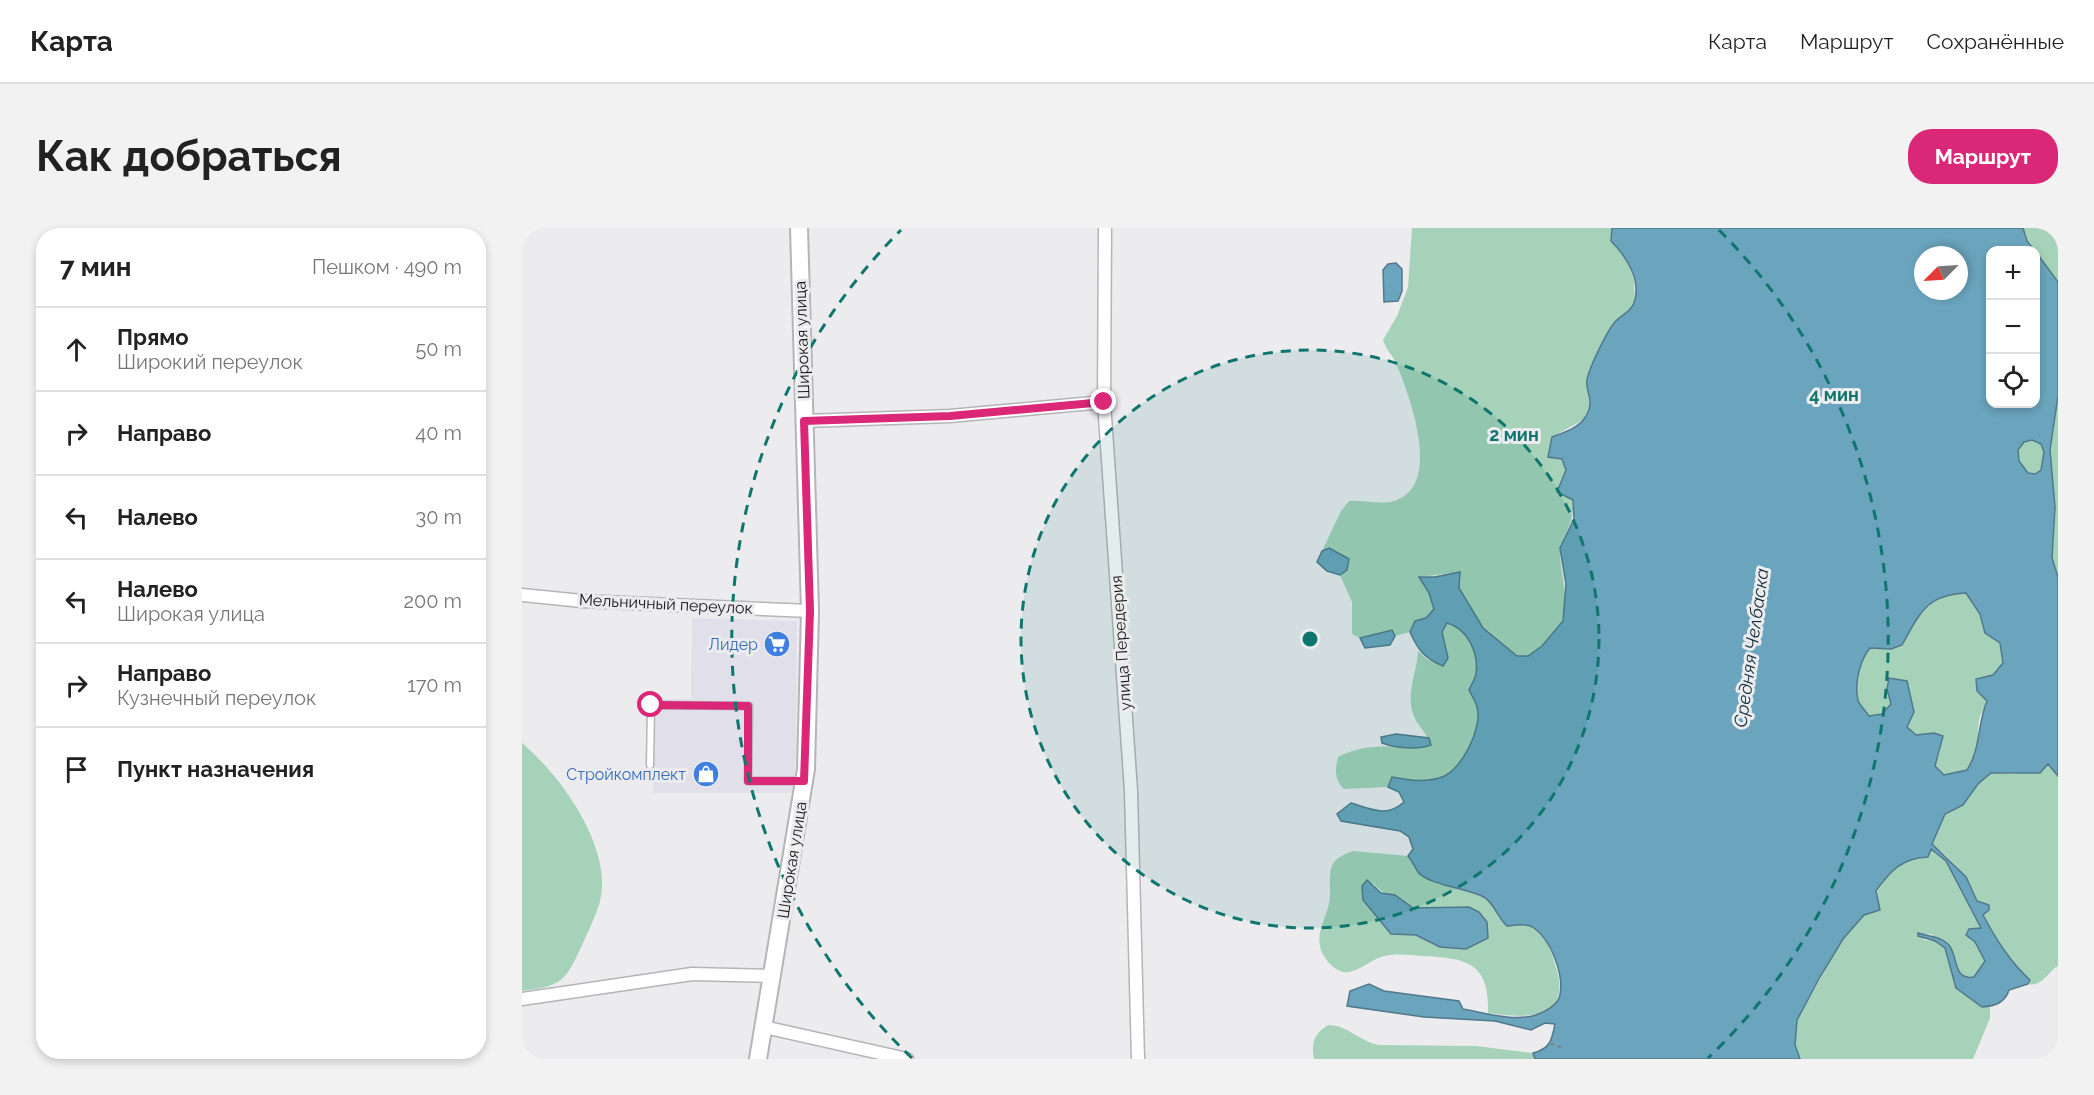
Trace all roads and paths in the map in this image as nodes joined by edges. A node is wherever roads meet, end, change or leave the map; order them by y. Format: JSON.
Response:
{"nodes":[{"id":1,"x":799,"y":228,"type":"edge"},
{"id":2,"x":1106,"y":228,"type":"edge"},
{"id":3,"x":1104,"y":402,"type":"junction"},
{"id":4,"x":804,"y":421,"type":"junction"},
{"id":5,"x":522,"y":595,"type":"edge"},
{"id":6,"x":810,"y":611,"type":"junction"},
{"id":7,"x":650,"y":765,"type":"dead end"},
{"id":8,"x":804,"y":781,"type":"junction"},
{"id":9,"x":773,"y":976,"type":"junction"},
{"id":10,"x":522,"y":999,"type":"edge"},
{"id":11,"x":764,"y":1027,"type":"junction"},
{"id":12,"x":1551,"y":1044,"type":"dead end"},
{"id":13,"x":1564,"y":1048,"type":"dead end"},
{"id":14,"x":758,"y":1059,"type":"edge"},
{"id":15,"x":907,"y":1059,"type":"edge"},
{"id":16,"x":1138,"y":1059,"type":"edge"}],
"edges":[{"from":1,"to":4,"type":"street","name":"Широкая улица"},
{"from":2,"to":3,"type":"street","name":"улица Передерия"},
{"from":3,"to":4,"type":"street"},
{"from":3,"to":16,"type":"street","name":"улица Передерия"},
{"from":4,"to":6,"type":"street","name":"Широкая улица"},
{"from":5,"to":6,"type":"street","name":"Мельничный переулок"},
{"from":6,"to":8,"type":"street","name":"Широкая улица"},
{"from":7,"to":8,"type":"lane"},
{"from":8,"to":9,"type":"street","name":"Широкая улица"},
{"from":9,"to":10,"type":"street"},
{"from":9,"to":11,"type":"street","name":"Широкая улица"},
{"from":11,"to":14,"type":"street","name":"Широкая улица"},
{"from":11,"to":15,"type":"street"},
{"from":12,"to":13,"type":"path"}]}
